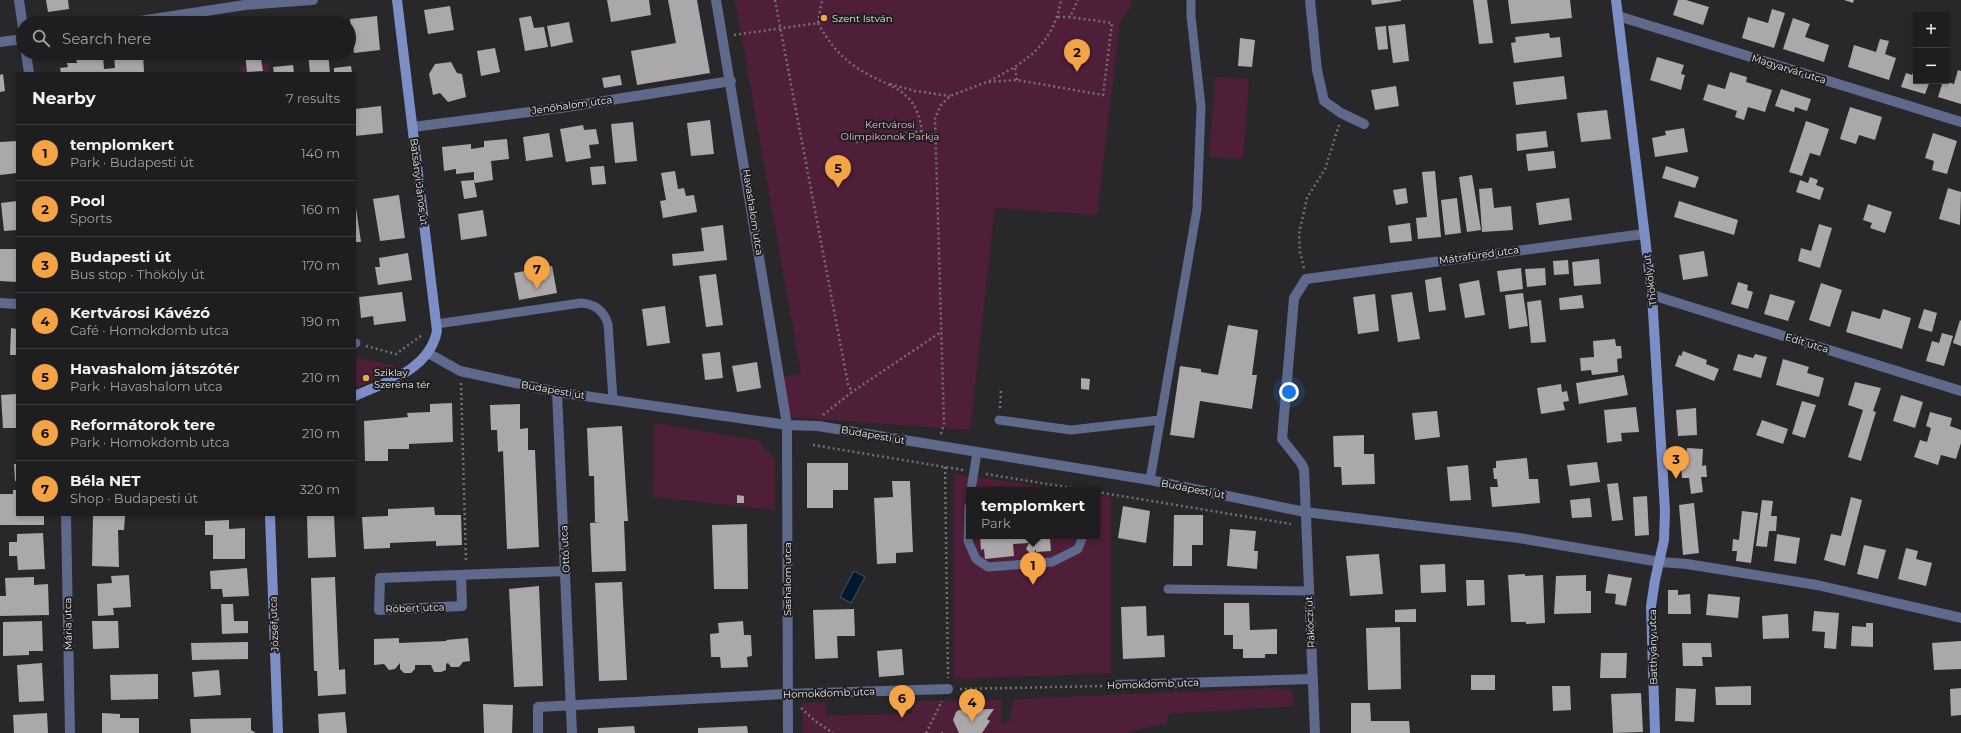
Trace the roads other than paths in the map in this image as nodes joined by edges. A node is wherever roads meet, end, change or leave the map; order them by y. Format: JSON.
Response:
{"nodes":[{"id":1,"x":19,"y":0,"type":"edge"},
{"id":2,"x":313,"y":0,"type":"edge"},
{"id":3,"x":398,"y":0,"type":"edge"},
{"id":4,"x":716,"y":0,"type":"edge"},
{"id":5,"x":1191,"y":0,"type":"edge"},
{"id":6,"x":1310,"y":0,"type":"edge"},
{"id":7,"x":1616,"y":0,"type":"edge"},
{"id":8,"x":21,"y":16,"type":"edge"},
{"id":9,"x":173,"y":16,"type":"edge"},
{"id":10,"x":1618,"y":16,"type":"junction"},
{"id":11,"x":16,"y":40,"type":"edge"},
{"id":12,"x":0,"y":42,"type":"edge"},
{"id":13,"x":27,"y":60,"type":"edge"},
{"id":14,"x":29,"y":72,"type":"edge"},
{"id":15,"x":732,"y":82,"type":"junction"},
{"id":16,"x":1961,"y":122,"type":"edge"},
{"id":17,"x":1364,"y":124,"type":"dead end"},
{"id":18,"x":413,"y":127,"type":"junction"},
{"id":19,"x":1644,"y":234,"type":"junction"},
{"id":20,"x":1310,"y":278,"type":"joint"},
{"id":21,"x":1652,"y":295,"type":"junction"},
{"id":22,"x":0,"y":302,"type":"edge"},
{"id":23,"x":16,"y":304,"type":"edge"},
{"id":24,"x":437,"y":324,"type":"junction"},
{"id":25,"x":425,"y":357,"type":"junction"},
{"id":26,"x":1961,"y":391,"type":"edge"},
{"id":27,"x":557,"y":392,"type":"junction"},
{"id":28,"x":356,"y":396,"type":"edge"},
{"id":29,"x":613,"y":400,"type":"junction"},
{"id":30,"x":999,"y":420,"type":"road end"},
{"id":31,"x":1160,"y":420,"type":"junction"},
{"id":32,"x":788,"y":425,"type":"junction"},
{"id":33,"x":977,"y":452,"type":"junction"},
{"id":34,"x":1150,"y":480,"type":"junction"},
{"id":35,"x":972,"y":487,"type":"edge"},
{"id":36,"x":1305,"y":512,"type":"junction"},
{"id":37,"x":66,"y":516,"type":"edge"},
{"id":38,"x":270,"y":516,"type":"edge"},
{"id":39,"x":968,"y":539,"type":"edge"},
{"id":40,"x":1082,"y":539,"type":"edge"},
{"id":41,"x":1660,"y":562,"type":"junction"},
{"id":42,"x":566,"y":571,"type":"junction"},
{"id":43,"x":464,"y":575,"type":"junction"},
{"id":44,"x":1168,"y":589,"type":"dead end"},
{"id":45,"x":1308,"y":591,"type":"junction"},
{"id":46,"x":1961,"y":618,"type":"edge"},
{"id":47,"x":1313,"y":679,"type":"junction"},
{"id":48,"x":1115,"y":685,"type":"road end"},
{"id":49,"x":948,"y":689,"type":"road end"},
{"id":50,"x":786,"y":694,"type":"junction"},
{"id":51,"x":572,"y":705,"type":"junction"},
{"id":52,"x":70,"y":733,"type":"edge"},
{"id":53,"x":278,"y":733,"type":"edge"},
{"id":54,"x":538,"y":733,"type":"edge"},
{"id":55,"x":572,"y":733,"type":"edge"},
{"id":56,"x":788,"y":733,"type":"edge"},
{"id":57,"x":1315,"y":733,"type":"edge"},
{"id":58,"x":1655,"y":733,"type":"edge"}],
"edges":[{"from":1,"to":8,"type":"street"},
{"from":2,"to":9,"type":"street"},
{"from":3,"to":18,"type":"street","name":"Batsányi János út"},
{"from":4,"to":15,"type":"street","name":"Havashalom utca"},
{"from":5,"to":31,"type":"lane"},
{"from":6,"to":17,"type":"street"},
{"from":7,"to":10,"type":"street","name":"Thököly út"},
{"from":10,"to":16,"type":"street","name":"Magyarvár utca"},
{"from":10,"to":19,"type":"street","name":"Thököly út"},
{"from":11,"to":12,"type":"street"},
{"from":13,"to":14,"type":"street"},
{"from":15,"to":18,"type":"street","name":"Jenőhalom utca"},
{"from":15,"to":32,"type":"street","name":"Havashalom utca"},
{"from":18,"to":24,"type":"street","name":"Batsányi János út"},
{"from":19,"to":20,"type":"street","name":"Mátrafüred utca"},
{"from":19,"to":21,"type":"street","name":"Thököly út"},
{"from":20,"to":36,"type":"street","name":"Rákóczi út"},
{"from":21,"to":26,"type":"street","name":"Edit utca"},
{"from":21,"to":41,"type":"street","name":"Thököly út"},
{"from":22,"to":23,"type":"street"},
{"from":24,"to":25,"type":"street","name":"Batsányi János út"},
{"from":24,"to":29,"type":"lane"},
{"from":25,"to":27,"type":"street","name":"Budapesti út"},
{"from":25,"to":28,"type":"street"},
{"from":27,"to":29,"type":"street","name":"Budapesti út"},
{"from":27,"to":42,"type":"street","name":"Ottó utca"},
{"from":29,"to":32,"type":"street","name":"Budapesti út"},
{"from":30,"to":31,"type":"lane"},
{"from":31,"to":34,"type":"lane"},
{"from":32,"to":33,"type":"street","name":"Budapesti út"},
{"from":32,"to":50,"type":"street","name":"Sashalom utca"},
{"from":33,"to":34,"type":"street","name":"Budapesti út"},
{"from":33,"to":35,"type":"lane"},
{"from":34,"to":36,"type":"street","name":"Budapesti út"},
{"from":36,"to":41,"type":"street","name":"Budapesti út"},
{"from":36,"to":45,"type":"street","name":"Rákóczi út"},
{"from":37,"to":52,"type":"street","name":"Mária utca"},
{"from":38,"to":53,"type":"street","name":"József utca"},
{"from":39,"to":40,"type":"lane"},
{"from":41,"to":46,"type":"street","name":"Budapesti út"},
{"from":41,"to":58,"type":"street","name":"Batthyány utca"},
{"from":42,"to":43,"type":"street","name":"Róbert utca"},
{"from":42,"to":51,"type":"street","name":"Ottó utca"},
{"from":43,"to":43,"type":"street","name":"Róbert utca"},
{"from":44,"to":45,"type":"lane"},
{"from":45,"to":47,"type":"street","name":"Rákóczi út"},
{"from":47,"to":48,"type":"street","name":"Homokdomb utca"},
{"from":47,"to":57,"type":"street","name":"Rákóczi út"},
{"from":49,"to":50,"type":"street","name":"Homokdomb utca"},
{"from":50,"to":51,"type":"street","name":"Homokdomb utca"},
{"from":50,"to":56,"type":"street","name":"Sashalom utca"},
{"from":51,"to":54,"type":"street","name":"Homokdomb utca"},
{"from":51,"to":55,"type":"street","name":"Ottó utca"}]}
